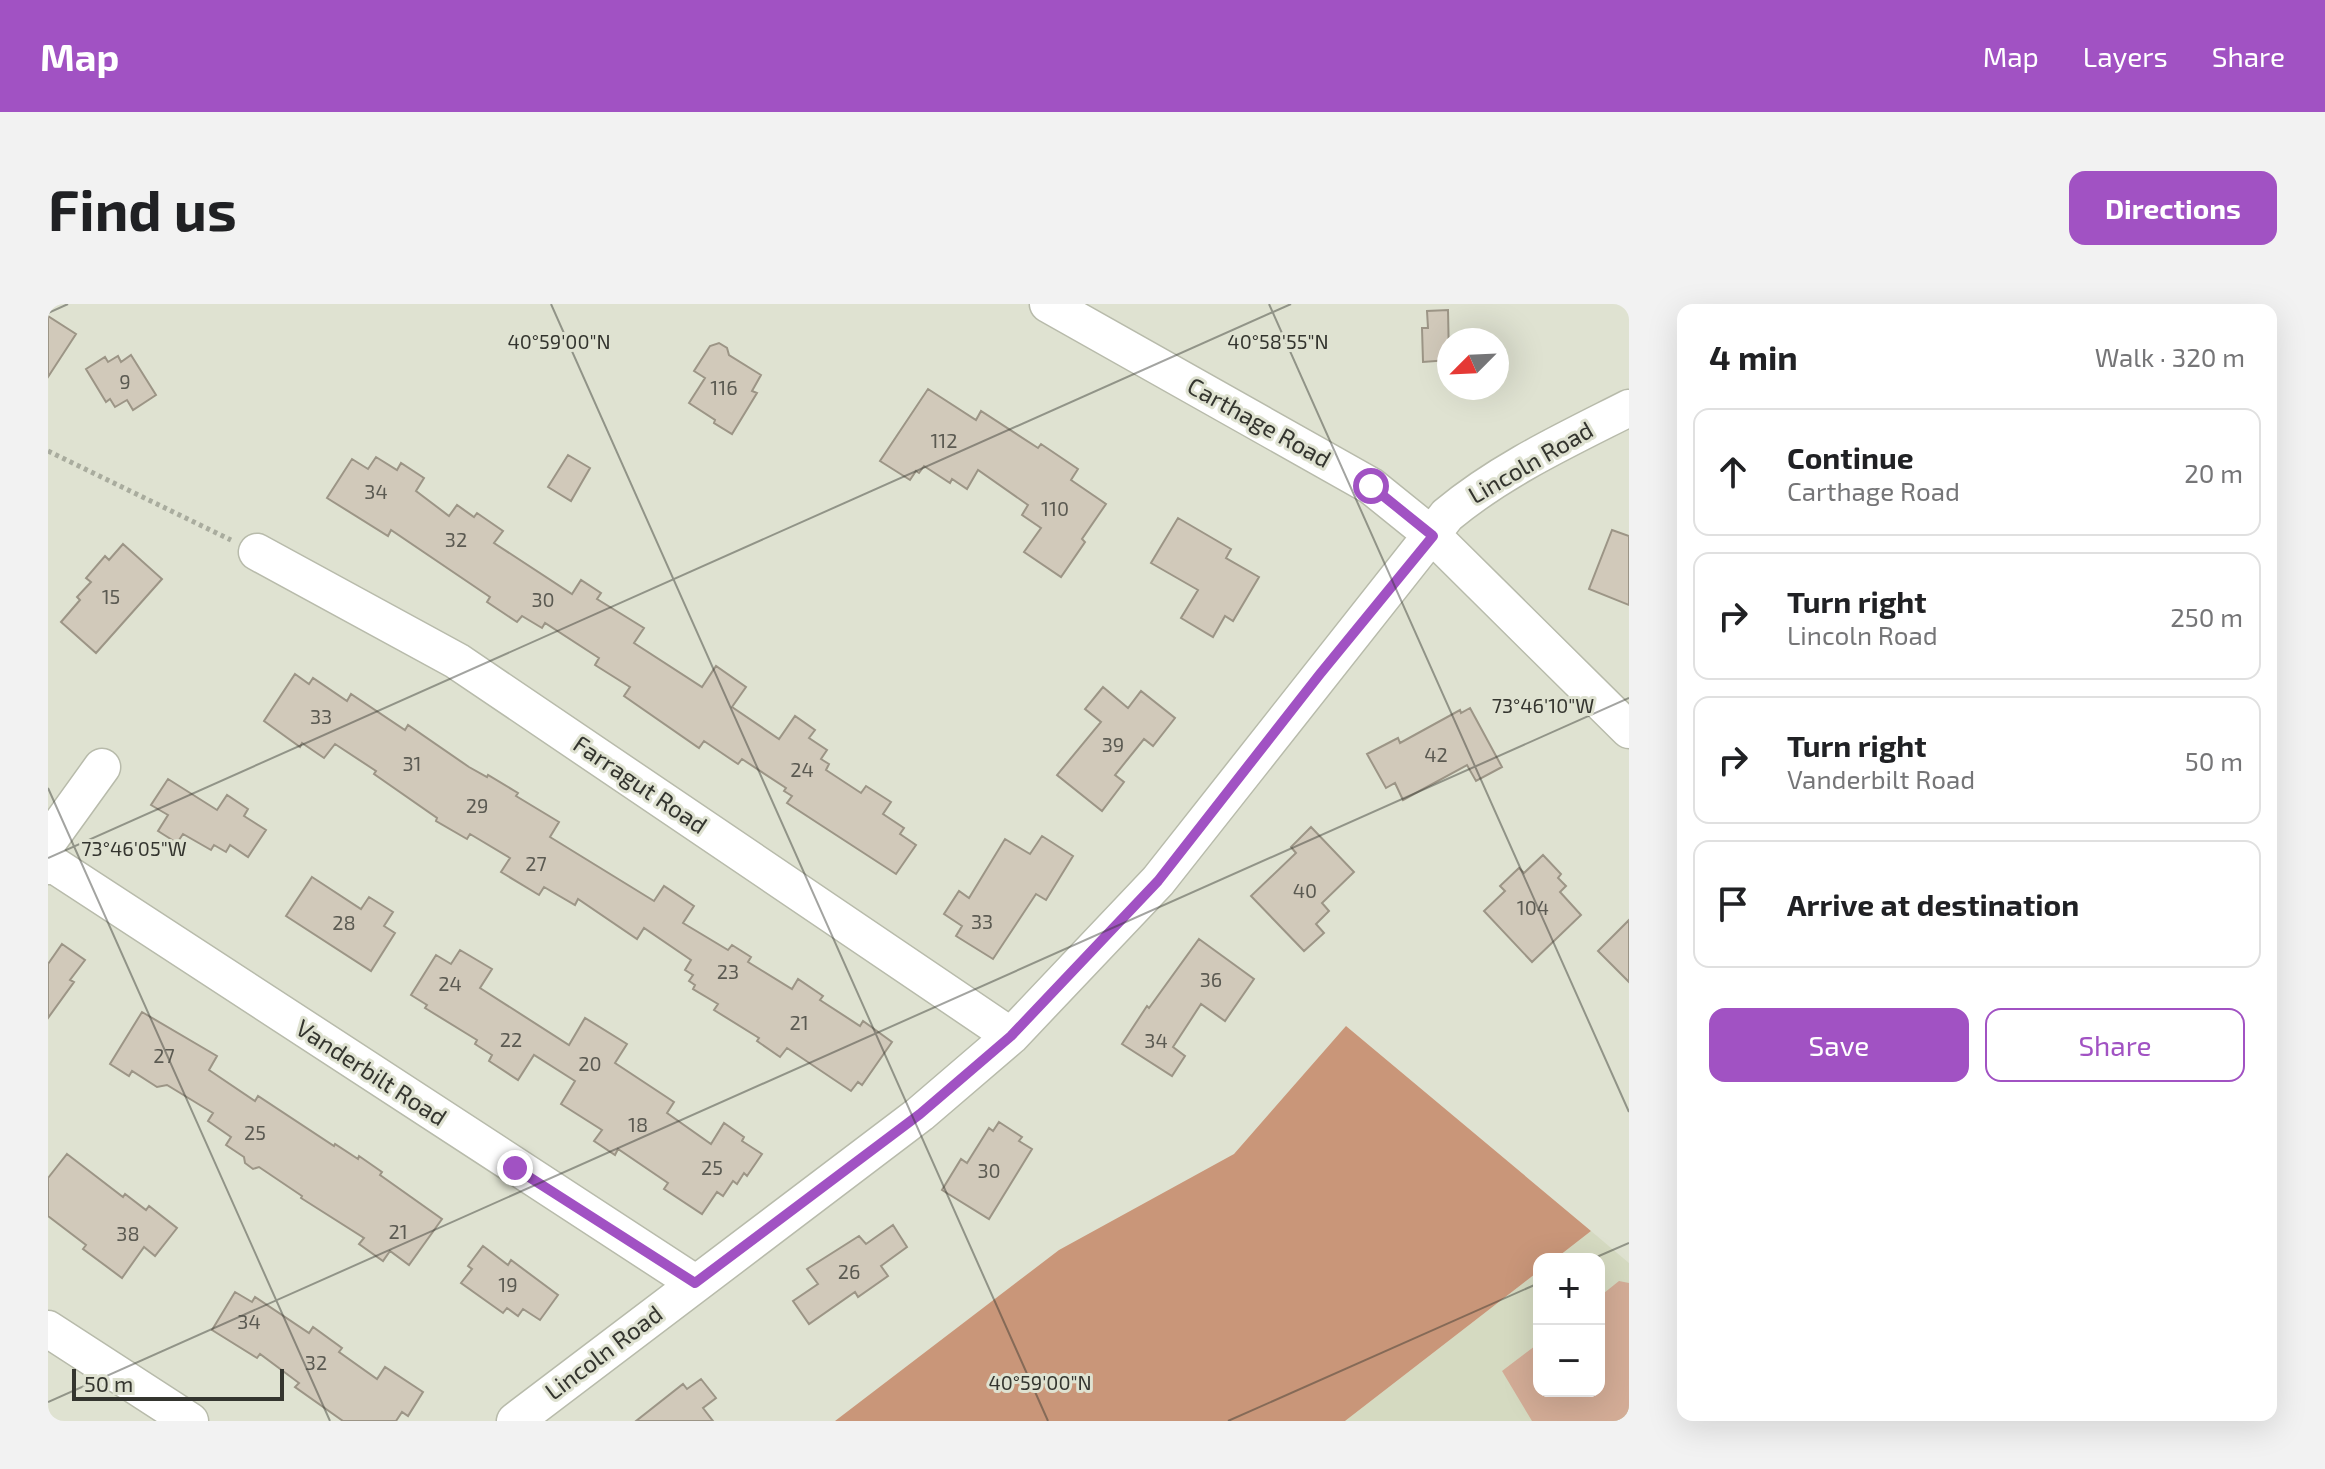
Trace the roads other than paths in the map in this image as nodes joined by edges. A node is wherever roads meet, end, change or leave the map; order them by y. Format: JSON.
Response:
{"nodes":[{"id":1,"x":1048,"y":304,"type":"edge"},
{"id":2,"x":1629,"y":408,"type":"edge"},
{"id":3,"x":1433,"y":536,"type":"junction"},
{"id":4,"x":257,"y":552,"type":"road end"},
{"id":5,"x":1629,"y":730,"type":"edge"},
{"id":6,"x":102,"y":767,"type":"dead end"},
{"id":7,"x":48,"y":842,"type":"edge"},
{"id":8,"x":48,"y":866,"type":"edge"},
{"id":9,"x":1011,"y":1036,"type":"junction"},
{"id":10,"x":695,"y":1283,"type":"junction"},
{"id":11,"x":48,"y":1329,"type":"edge"},
{"id":12,"x":190,"y":1421,"type":"edge"},
{"id":13,"x":515,"y":1421,"type":"edge"}],
"edges":[{"from":1,"to":3,"type":"street","name":"Carthage Road"},
{"from":2,"to":3,"type":"street","name":"Lincoln Road"},
{"from":3,"to":5,"type":"street","name":"Carthage Road"},
{"from":3,"to":9,"type":"street","name":"Lincoln Road"},
{"from":4,"to":9,"type":"street","name":"Farragut Road"},
{"from":6,"to":7,"type":"street"},
{"from":8,"to":10,"type":"street","name":"Vanderbilt Road"},
{"from":9,"to":10,"type":"street","name":"Lincoln Road"},
{"from":10,"to":13,"type":"street","name":"Lincoln Road"},
{"from":11,"to":12,"type":"street"}]}
